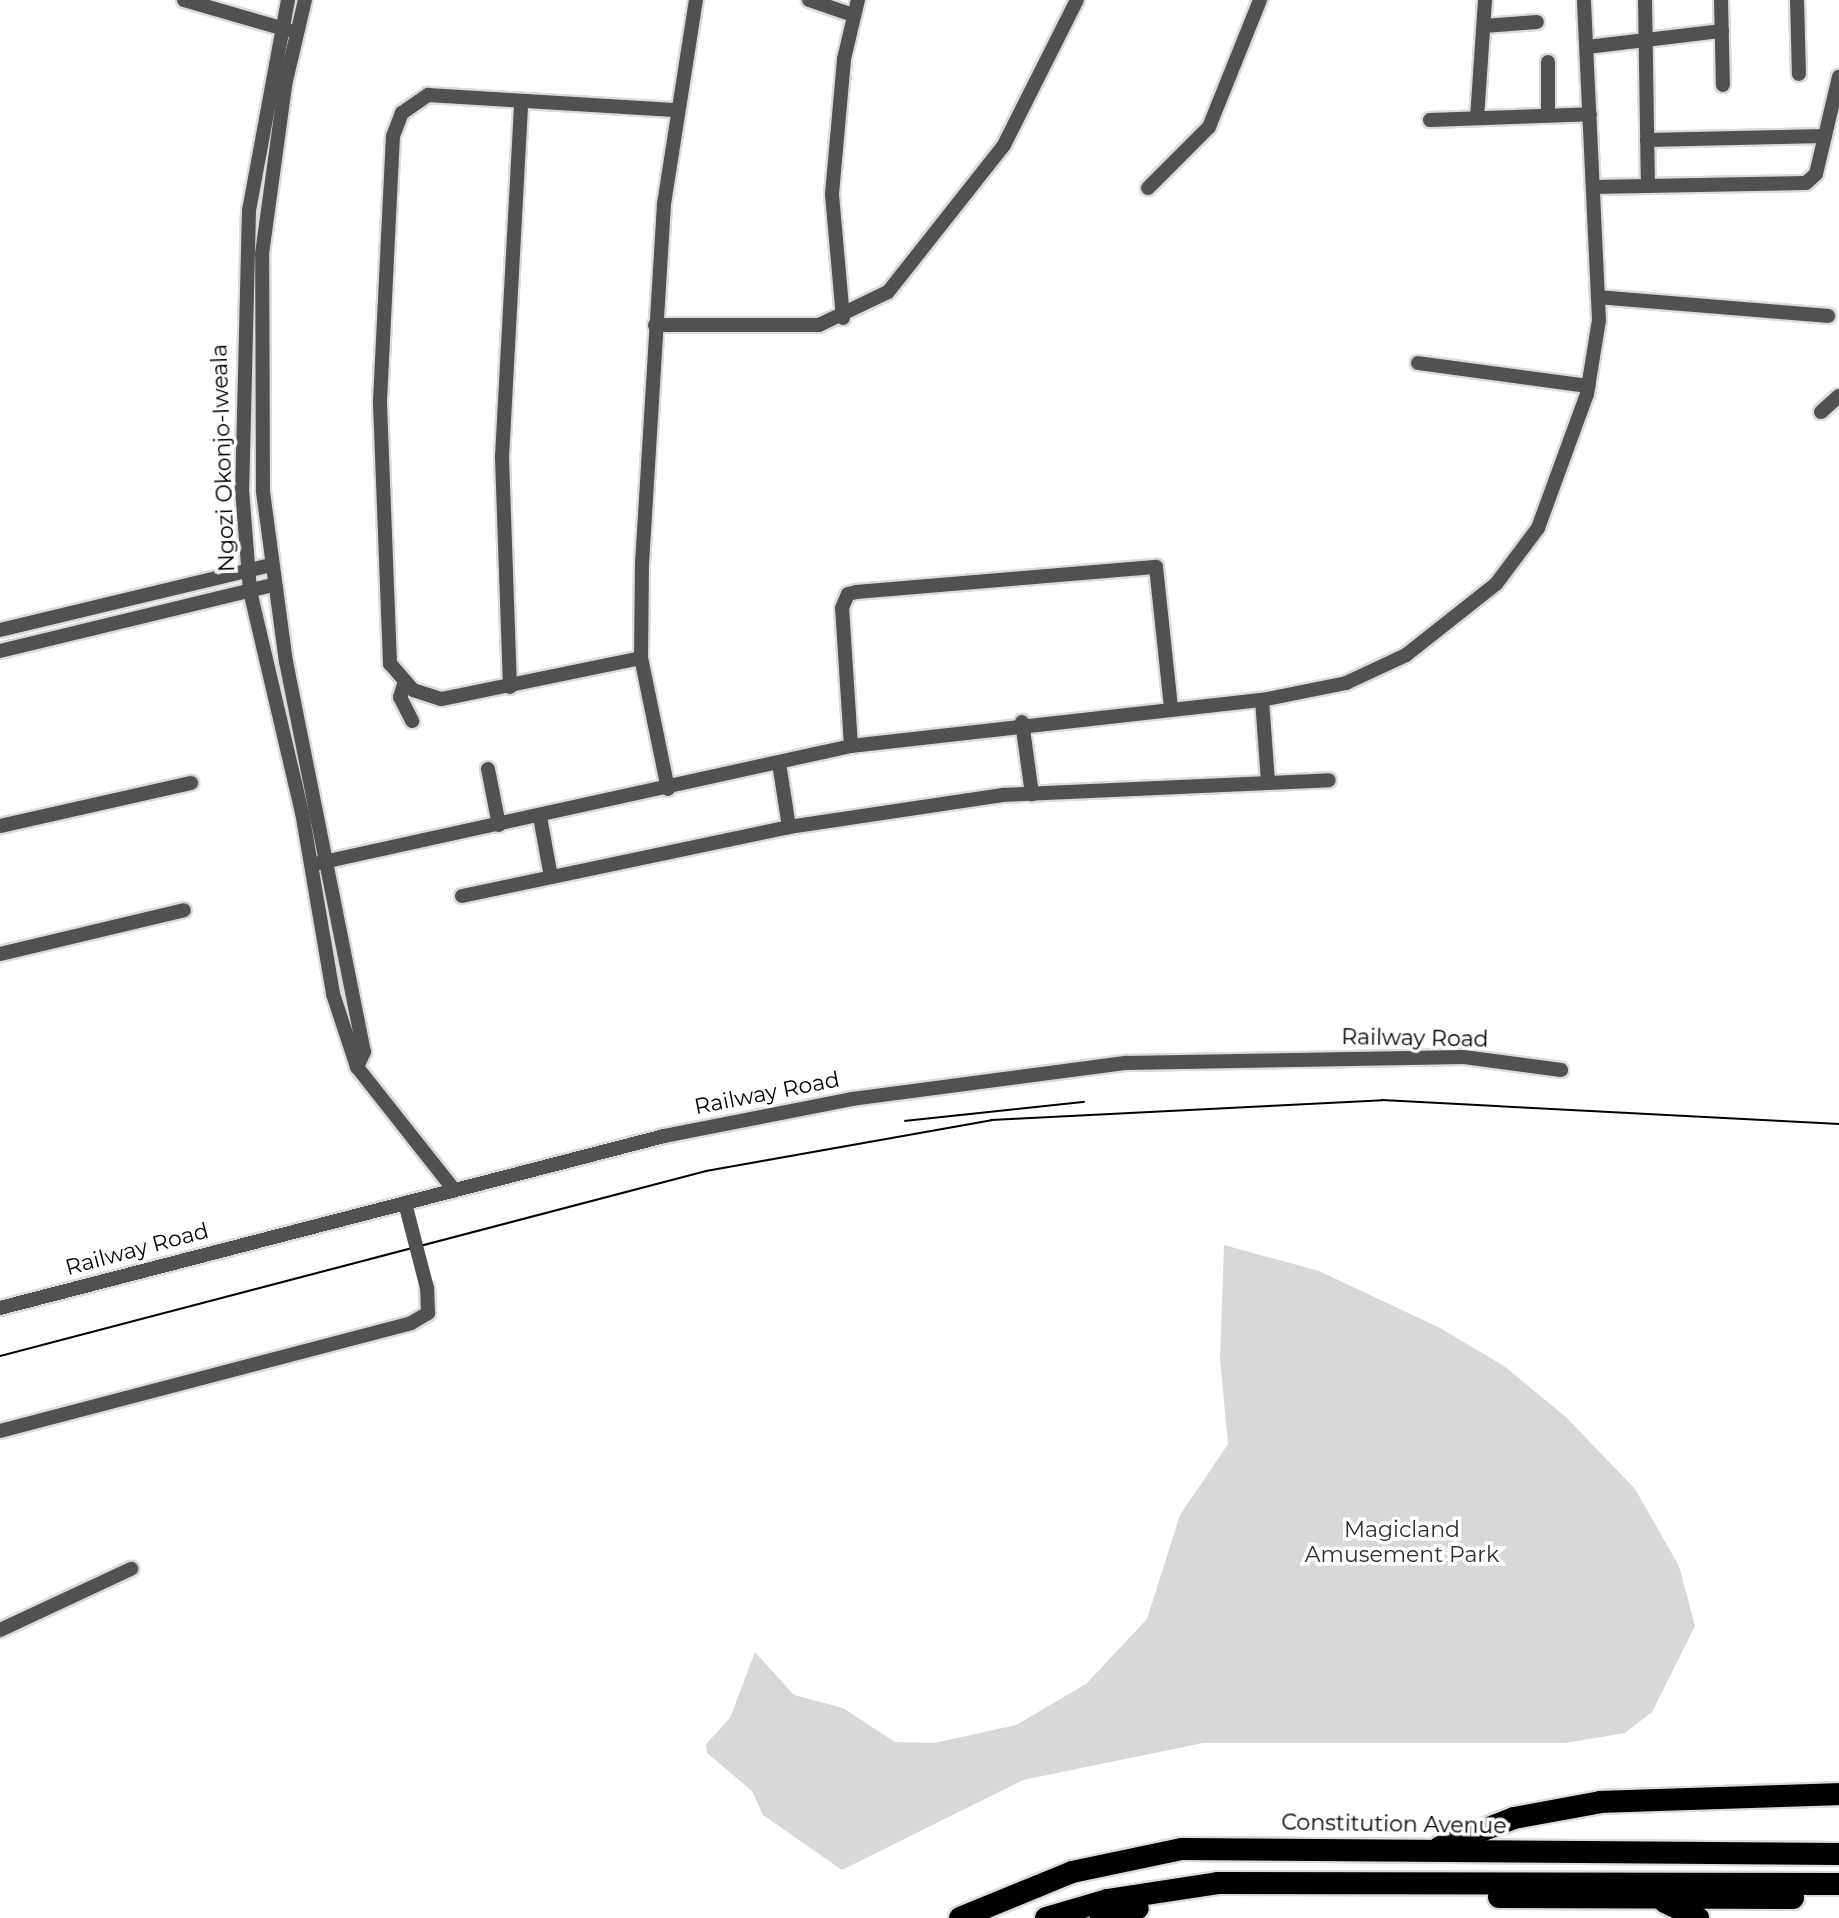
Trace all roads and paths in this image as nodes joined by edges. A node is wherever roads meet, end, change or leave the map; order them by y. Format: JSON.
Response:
{"nodes":[{"id":1,"x":184,"y":0,"type":"edge"},
{"id":2,"x":288,"y":0,"type":"edge"},
{"id":3,"x":305,"y":0,"type":"edge"},
{"id":4,"x":696,"y":0,"type":"edge"},
{"id":5,"x":809,"y":0,"type":"edge"},
{"id":6,"x":858,"y":0,"type":"edge"},
{"id":7,"x":1077,"y":0,"type":"edge"},
{"id":8,"x":1260,"y":0,"type":"edge"},
{"id":9,"x":1485,"y":0,"type":"edge"},
{"id":10,"x":1584,"y":0,"type":"edge"},
{"id":11,"x":1645,"y":0,"type":"edge"},
{"id":12,"x":1721,"y":0,"type":"edge"},
{"id":13,"x":1797,"y":0,"type":"edge"},
{"id":14,"x":853,"y":15,"type":"junction"},
{"id":15,"x":1537,"y":22,"type":"dead end"},
{"id":16,"x":1484,"y":26,"type":"junction"},
{"id":17,"x":280,"y":27,"type":"junction"},
{"id":18,"x":1722,"y":31,"type":"junction"},
{"id":19,"x":296,"y":33,"type":"junction"},
{"id":20,"x":1646,"y":40,"type":"junction"},
{"id":21,"x":1587,"y":47,"type":"junction"},
{"id":22,"x":1548,"y":62,"type":"dead end"},
{"id":23,"x":1799,"y":74,"type":"dead end"},
{"id":24,"x":1839,"y":77,"type":"edge"},
{"id":25,"x":1723,"y":85,"type":"dead end"},
{"id":26,"x":521,"y":102,"type":"junction"},
{"id":27,"x":674,"y":110,"type":"junction"},
{"id":28,"x":1590,"y":114,"type":"junction"},
{"id":29,"x":1548,"y":115,"type":"junction"},
{"id":30,"x":1477,"y":118,"type":"junction"},
{"id":31,"x":1430,"y":120,"type":"dead end"},
{"id":32,"x":1825,"y":136,"type":"junction"},
{"id":33,"x":1647,"y":140,"type":"junction"},
{"id":34,"x":1648,"y":185,"type":"junction"},
{"id":35,"x":1593,"y":187,"type":"junction"},
{"id":36,"x":1148,"y":188,"type":"dead end"},
{"id":37,"x":1598,"y":297,"type":"junction"},
{"id":38,"x":1828,"y":316,"type":"dead end"},
{"id":39,"x":843,"y":318,"type":"junction"},
{"id":40,"x":655,"y":325,"type":"junction"},
{"id":41,"x":1418,"y":363,"type":"dead end"},
{"id":42,"x":1588,"y":386,"type":"junction"},
{"id":43,"x":1839,"y":396,"type":"edge"},
{"id":44,"x":1821,"y":412,"type":"dead end"},
{"id":45,"x":271,"y":565,"type":"junction"},
{"id":46,"x":248,"y":570,"type":"junction"},
{"id":47,"x":273,"y":585,"type":"junction"},
{"id":48,"x":250,"y":591,"type":"junction"},
{"id":49,"x":0,"y":630,"type":"edge"},
{"id":50,"x":0,"y":651,"type":"edge"},
{"id":51,"x":641,"y":658,"type":"junction"},
{"id":52,"x":405,"y":681,"type":"junction"},
{"id":53,"x":510,"y":687,"type":"junction"},
{"id":54,"x":1262,"y":700,"type":"junction"},
{"id":55,"x":1171,"y":707,"type":"junction"},
{"id":56,"x":412,"y":721,"type":"dead end"},
{"id":57,"x":1022,"y":722,"type":"junction"},
{"id":58,"x":851,"y":746,"type":"junction"},
{"id":59,"x":779,"y":763,"type":"junction"},
{"id":60,"x":488,"y":769,"type":"dead end"},
{"id":61,"x":1329,"y":780,"type":"dead end"},
{"id":62,"x":1268,"y":782,"type":"junction"},
{"id":63,"x":191,"y":783,"type":"dead end"},
{"id":64,"x":668,"y":789,"type":"junction"},
{"id":65,"x":1032,"y":794,"type":"junction"},
{"id":66,"x":540,"y":817,"type":"junction"},
{"id":67,"x":499,"y":825,"type":"junction"},
{"id":68,"x":0,"y":826,"type":"edge"},
{"id":69,"x":789,"y":827,"type":"junction"},
{"id":70,"x":328,"y":861,"type":"junction"},
{"id":71,"x":311,"y":865,"type":"junction"},
{"id":72,"x":551,"y":877,"type":"junction"},
{"id":73,"x":462,"y":896,"type":"dead end"},
{"id":74,"x":184,"y":910,"type":"dead end"},
{"id":75,"x":0,"y":954,"type":"edge"},
{"id":76,"x":357,"y":1067,"type":"junction"},
{"id":77,"x":1561,"y":1070,"type":"dead end"},
{"id":78,"x":454,"y":1190,"type":"junction"},
{"id":79,"x":405,"y":1203,"type":"junction"},
{"id":80,"x":0,"y":1308,"type":"edge"},
{"id":81,"x":0,"y":1431,"type":"edge"},
{"id":82,"x":131,"y":1569,"type":"dead end"},
{"id":83,"x":0,"y":1630,"type":"edge"},
{"id":84,"x":1839,"y":1794,"type":"edge"},
{"id":85,"x":1430,"y":1851,"type":"junction"},
{"id":86,"x":1839,"y":1854,"type":"edge"},
{"id":87,"x":1839,"y":1884,"type":"edge"},
{"id":88,"x":1601,"y":1890,"type":"junction"},
{"id":89,"x":1651,"y":1893,"type":"junction"},
{"id":90,"x":1839,"y":1898,"type":"edge"},
{"id":91,"x":960,"y":1918,"type":"edge"},
{"id":92,"x":1046,"y":1918,"type":"edge"},
{"id":93,"x":1101,"y":1918,"type":"edge"},
{"id":94,"x":1698,"y":1918,"type":"edge"}],
"edges":[{"from":1,"to":17,"type":"street"},
{"from":2,"to":17,"type":"street","name":"Ngozi Okonjo-Iweala"},
{"from":3,"to":19,"type":"street","name":"Ngozi Okonjo-Iweala"},
{"from":4,"to":27,"type":"street"},
{"from":5,"to":14,"type":"street"},
{"from":6,"to":14,"type":"street"},
{"from":7,"to":39,"type":"street"},
{"from":8,"to":36,"type":"street"},
{"from":9,"to":16,"type":"street"},
{"from":10,"to":21,"type":"street"},
{"from":11,"to":20,"type":"street"},
{"from":12,"to":18,"type":"street"},
{"from":13,"to":23,"type":"street"},
{"from":14,"to":39,"type":"street"},
{"from":15,"to":16,"type":"street"},
{"from":16,"to":30,"type":"street"},
{"from":17,"to":19,"type":"street"},
{"from":17,"to":46,"type":"street","name":"Ngozi Okonjo-Iweala"},
{"from":18,"to":20,"type":"street"},
{"from":18,"to":25,"type":"street"},
{"from":19,"to":45,"type":"street","name":"Ngozi Okonjo-Iweala"},
{"from":20,"to":21,"type":"street"},
{"from":20,"to":33,"type":"street"},
{"from":21,"to":28,"type":"street"},
{"from":22,"to":29,"type":"street"},
{"from":24,"to":32,"type":"street"},
{"from":26,"to":27,"type":"street"},
{"from":26,"to":52,"type":"street"},
{"from":26,"to":53,"type":"street"},
{"from":27,"to":40,"type":"street"},
{"from":28,"to":29,"type":"street"},
{"from":28,"to":35,"type":"street"},
{"from":29,"to":30,"type":"street"},
{"from":30,"to":31,"type":"street"},
{"from":32,"to":33,"type":"street"},
{"from":32,"to":34,"type":"street"},
{"from":33,"to":34,"type":"street"},
{"from":34,"to":35,"type":"street"},
{"from":35,"to":37,"type":"street"},
{"from":37,"to":38,"type":"street"},
{"from":37,"to":42,"type":"street"},
{"from":39,"to":40,"type":"street"},
{"from":40,"to":51,"type":"street"},
{"from":41,"to":42,"type":"street"},
{"from":42,"to":54,"type":"street"},
{"from":43,"to":44,"type":"street"},
{"from":45,"to":46,"type":"street"},
{"from":45,"to":47,"type":"street","name":"Ngozi Okonjo-Iweala"},
{"from":46,"to":48,"type":"street","name":"Ngozi Okonjo-Iweala"},
{"from":46,"to":49,"type":"street"},
{"from":47,"to":48,"type":"street"},
{"from":47,"to":70,"type":"street","name":"Ngozi Okonjo-Iweala"},
{"from":48,"to":50,"type":"street"},
{"from":48,"to":71,"type":"street","name":"Ngozi Okonjo-Iweala"},
{"from":51,"to":53,"type":"street"},
{"from":51,"to":64,"type":"street"},
{"from":52,"to":53,"type":"street"},
{"from":52,"to":56,"type":"street"},
{"from":54,"to":55,"type":"street"},
{"from":54,"to":62,"type":"street"},
{"from":55,"to":57,"type":"street"},
{"from":55,"to":58,"type":"street"},
{"from":57,"to":58,"type":"street"},
{"from":57,"to":65,"type":"street"},
{"from":58,"to":59,"type":"street"},
{"from":59,"to":64,"type":"street"},
{"from":59,"to":69,"type":"street"},
{"from":60,"to":67,"type":"street"},
{"from":61,"to":62,"type":"street"},
{"from":62,"to":65,"type":"street"},
{"from":63,"to":68,"type":"street"},
{"from":64,"to":66,"type":"street"},
{"from":65,"to":69,"type":"street"},
{"from":66,"to":67,"type":"street"},
{"from":66,"to":72,"type":"street"},
{"from":67,"to":70,"type":"street"},
{"from":69,"to":72,"type":"street"},
{"from":70,"to":71,"type":"street"},
{"from":70,"to":76,"type":"street","name":"Ngozi Okonjo-Iweala"},
{"from":71,"to":76,"type":"street","name":"Ngozi Okonjo-Iweala"},
{"from":72,"to":73,"type":"street"},
{"from":74,"to":75,"type":"street"},
{"from":76,"to":78,"type":"street"},
{"from":77,"to":78,"type":"street","name":"Railway Road"},
{"from":78,"to":79,"type":"street","name":"Railway Road"},
{"from":79,"to":80,"type":"street","name":"Railway Road"},
{"from":79,"to":81,"type":"street","bridge":true},
{"from":82,"to":83,"type":"street"},
{"from":84,"to":85,"type":"highway"},
{"from":85,"to":86,"type":"highway","name":"Constitution Avenue"},
{"from":85,"to":91,"type":"highway","name":"Constitution Avenue"},
{"from":87,"to":89,"type":"highway"},
{"from":88,"to":89,"type":"highway"},
{"from":88,"to":92,"type":"highway"},
{"from":88,"to":93,"type":"highway"},
{"from":89,"to":90,"type":"highway"},
{"from":89,"to":94,"type":"highway"}]}
